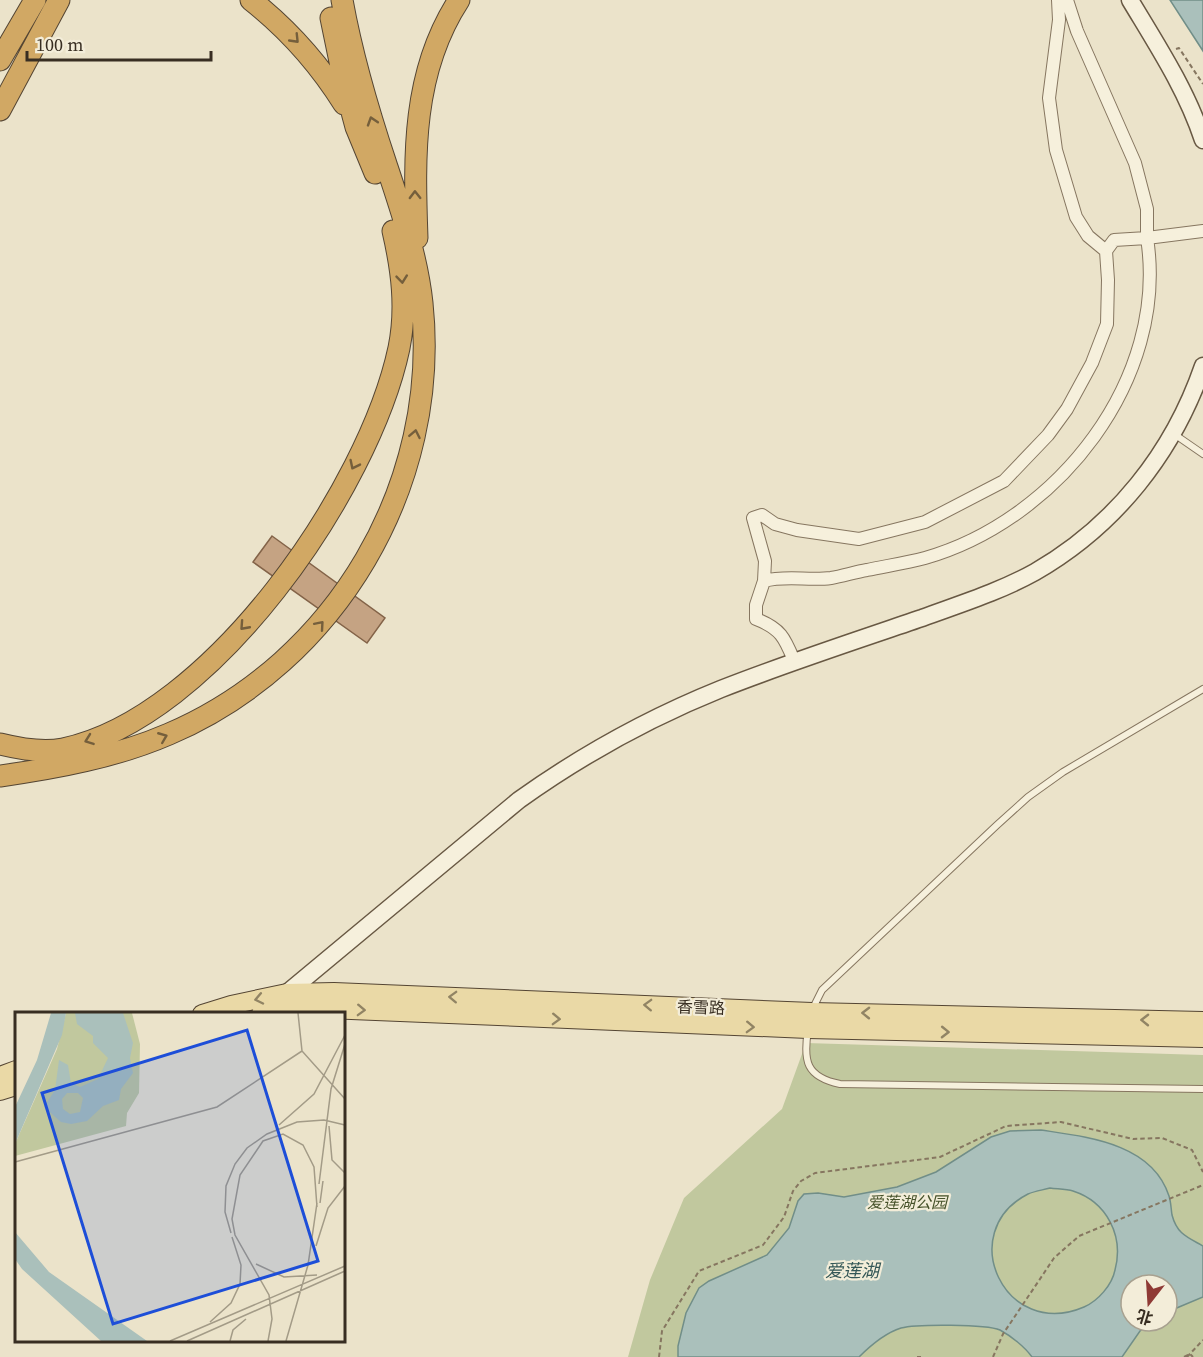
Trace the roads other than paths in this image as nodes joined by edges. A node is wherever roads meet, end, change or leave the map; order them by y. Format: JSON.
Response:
{"nodes":[{"id":1,"x":34,"y":0,"type":"edge"},
{"id":2,"x":58,"y":0,"type":"edge"},
{"id":3,"x":251,"y":0,"type":"edge"},
{"id":4,"x":328,"y":0,"type":"edge"},
{"id":5,"x":342,"y":0,"type":"edge"},
{"id":6,"x":459,"y":0,"type":"edge"},
{"id":7,"x":1058,"y":0,"type":"edge"},
{"id":8,"x":1067,"y":0,"type":"edge"},
{"id":9,"x":1130,"y":0,"type":"edge"},
{"id":10,"x":0,"y":60,"type":"edge"},
{"id":11,"x":0,"y":110,"type":"edge"},
{"id":12,"x":356,"y":127,"type":"junction"},
{"id":13,"x":1203,"y":140,"type":"edge"},
{"id":14,"x":1203,"y":231,"type":"edge"},
{"id":15,"x":1148,"y":238,"type":"junction"},
{"id":16,"x":1106,"y":251,"type":"junction"},
{"id":17,"x":418,"y":275,"type":"junction"},
{"id":18,"x":1203,"y":366,"type":"edge"},
{"id":19,"x":1173,"y":434,"type":"junction"},
{"id":20,"x":1203,"y":454,"type":"edge"},
{"id":21,"x":764,"y":581,"type":"junction"},
{"id":22,"x":795,"y":663,"type":"junction"},
{"id":23,"x":1203,"y":689,"type":"edge"},
{"id":24,"x":0,"y":744,"type":"edge"},
{"id":25,"x":64,"y":757,"type":"junction"},
{"id":26,"x":0,"y":763,"type":"edge"},
{"id":27,"x":0,"y":776,"type":"edge"},
{"id":28,"x":0,"y":788,"type":"edge"},
{"id":29,"x":285,"y":1001,"type":"junction"},
{"id":30,"x":208,"y":1012,"type":"edge"},
{"id":31,"x":265,"y":1012,"type":"edge"},
{"id":32,"x":810,"y":1020,"type":"junction"},
{"id":33,"x":1203,"y":1021,"type":"edge"},
{"id":34,"x":1203,"y":1038,"type":"edge"},
{"id":35,"x":15,"y":1070,"type":"edge"},
{"id":36,"x":0,"y":1076,"type":"edge"},
{"id":37,"x":15,"y":1086,"type":"edge"},
{"id":38,"x":1203,"y":1089,"type":"edge"},
{"id":39,"x":0,"y":1091,"type":"edge"}],
"edges":[{"from":1,"to":10,"type":"highway"},
{"from":2,"to":11,"type":"highway"},
{"from":3,"to":12,"type":"highway","one_way":true},
{"from":4,"to":12,"type":"highway"},
{"from":17,"to":5,"type":"highway","one_way":true},
{"from":17,"to":6,"type":"highway","one_way":true},
{"from":7,"to":16,"type":"street"},
{"from":8,"to":15,"type":"street"},
{"from":9,"to":13,"type":"street"},
{"from":12,"to":25,"type":"highway","one_way":true},
{"from":14,"to":15,"type":"street"},
{"from":15,"to":16,"type":"street"},
{"from":15,"to":21,"type":"street"},
{"from":16,"to":21,"type":"street"},
{"from":25,"to":17,"type":"highway","one_way":true},
{"from":18,"to":19,"type":"street"},
{"from":19,"to":20,"type":"lane"},
{"from":19,"to":22,"type":"street"},
{"from":21,"to":22,"type":"street"},
{"from":22,"to":29,"type":"street"},
{"from":23,"to":32,"type":"lane"},
{"from":24,"to":25,"type":"highway"},
{"from":25,"to":26,"type":"highway"},
{"from":25,"to":27,"type":"highway"},
{"from":25,"to":28,"type":"highway"},
{"from":29,"to":30,"type":"main road","name":"香雪路","one_way":true},
{"from":29,"to":31,"type":"main road","name":"香雪路"},
{"from":29,"to":32,"type":"main road","name":"香雪路"},
{"from":33,"to":32,"type":"main road","name":"香雪路","one_way":true},
{"from":32,"to":34,"type":"main road","name":"香雪路","one_way":true},
{"from":32,"to":38,"type":"lane"},
{"from":35,"to":36,"type":"main road"},
{"from":37,"to":39,"type":"main road"}]}
